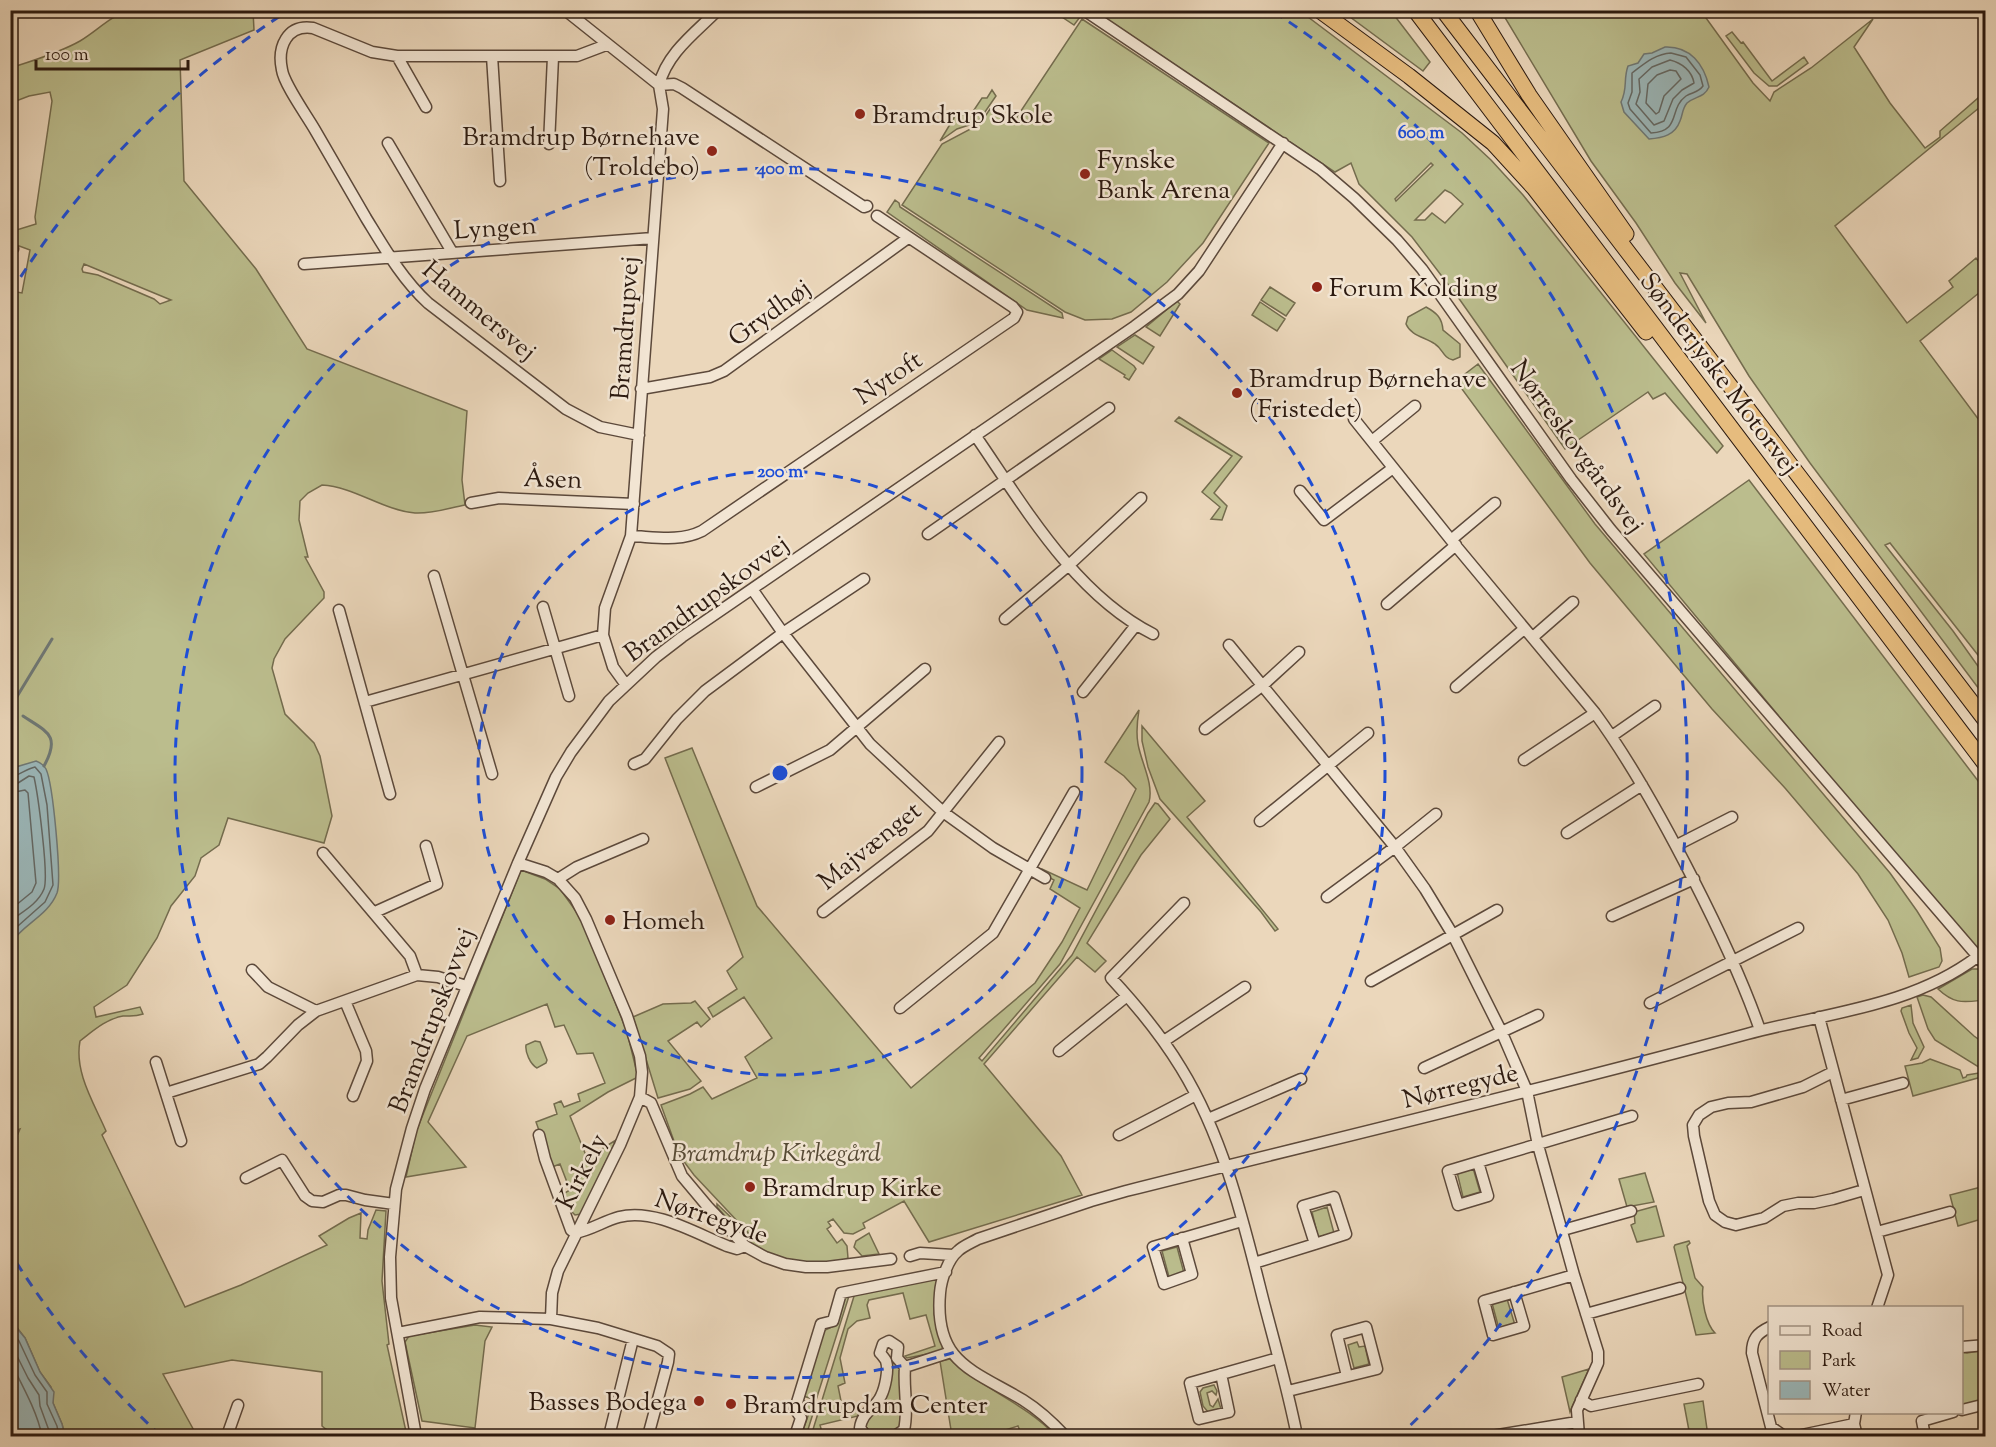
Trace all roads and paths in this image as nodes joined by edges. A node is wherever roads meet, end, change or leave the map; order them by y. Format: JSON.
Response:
{"nodes":[{"id":1,"x":565,"y":10,"type":"edge"},
{"id":2,"x":718,"y":10,"type":"edge"},
{"id":3,"x":1084,"y":10,"type":"edge"},
{"id":4,"x":1319,"y":10,"type":"edge"},
{"id":5,"x":1415,"y":10,"type":"edge"},
{"id":6,"x":1443,"y":10,"type":"edge"},
{"id":7,"x":1477,"y":10,"type":"edge"},
{"id":8,"x":606,"y":45,"type":"junction"},
{"id":9,"x":397,"y":56,"type":"junction"},
{"id":10,"x":492,"y":56,"type":"junction"},
{"id":11,"x":553,"y":57,"type":"junction"},
{"id":12,"x":659,"y":85,"type":"junction"},
{"id":13,"x":426,"y":107,"type":"dead end"},
{"id":14,"x":388,"y":143,"type":"dead end"},
{"id":15,"x":1283,"y":143,"type":"junction"},
{"id":16,"x":549,"y":144,"type":"dead end"},
{"id":17,"x":500,"y":182,"type":"dead end"},
{"id":18,"x":867,"y":206,"type":"dead end"},
{"id":19,"x":877,"y":216,"type":"dead end"},
{"id":20,"x":653,"y":237,"type":"junction"},
{"id":21,"x":908,"y":238,"type":"junction"},
{"id":22,"x":452,"y":252,"type":"junction"},
{"id":23,"x":390,"y":257,"type":"junction"},
{"id":24,"x":304,"y":264,"type":"dead end"},
{"id":25,"x":1669,"y":306,"type":"junction"},
{"id":26,"x":641,"y":389,"type":"junction"},
{"id":27,"x":1710,"y":399,"type":"junction"},
{"id":28,"x":1415,"y":406,"type":"dead end"},
{"id":29,"x":1109,"y":408,"type":"dead end"},
{"id":30,"x":1354,"y":419,"type":"dead end"},
{"id":31,"x":639,"y":435,"type":"junction"},
{"id":32,"x":975,"y":435,"type":"junction"},
{"id":33,"x":1372,"y":441,"type":"junction"},
{"id":34,"x":1393,"y":468,"type":"junction"},
{"id":35,"x":1006,"y":480,"type":"junction"},
{"id":36,"x":1300,"y":491,"type":"dead end"},
{"id":37,"x":1140,"y":498,"type":"dead end"},
{"id":38,"x":471,"y":503,"type":"dead end"},
{"id":39,"x":1495,"y":503,"type":"dead end"},
{"id":40,"x":634,"y":504,"type":"junction"},
{"id":41,"x":928,"y":534,"type":"dead end"},
{"id":42,"x":631,"y":536,"type":"junction"},
{"id":43,"x":1453,"y":542,"type":"junction"},
{"id":44,"x":1069,"y":566,"type":"junction"},
{"id":45,"x":435,"y":576,"type":"dead end"},
{"id":46,"x":864,"y":579,"type":"dead end"},
{"id":47,"x":752,"y":588,"type":"junction"},
{"id":48,"x":1574,"y":602,"type":"dead end"},
{"id":49,"x":1386,"y":604,"type":"dead end"},
{"id":50,"x":543,"y":607,"type":"dead end"},
{"id":51,"x":339,"y":610,"type":"dead end"},
{"id":52,"x":1005,"y":619,"type":"dead end"},
{"id":53,"x":1136,"y":625,"type":"junction"},
{"id":54,"x":1524,"y":629,"type":"junction"},
{"id":55,"x":783,"y":633,"type":"junction"},
{"id":56,"x":1153,"y":634,"type":"dead end"},
{"id":57,"x":603,"y":635,"type":"junction"},
{"id":58,"x":1533,"y":637,"type":"junction"},
{"id":59,"x":1229,"y":645,"type":"dead end"},
{"id":60,"x":555,"y":649,"type":"junction"},
{"id":61,"x":1299,"y":652,"type":"dead end"},
{"id":62,"x":925,"y":669,"type":"dead end"},
{"id":63,"x":463,"y":674,"type":"junction"},
{"id":64,"x":626,"y":685,"type":"junction"},
{"id":65,"x":1263,"y":685,"type":"junction"},
{"id":66,"x":1456,"y":687,"type":"dead end"},
{"id":67,"x":1083,"y":692,"type":"dead end"},
{"id":68,"x":569,"y":696,"type":"dead end"},
{"id":69,"x":365,"y":702,"type":"junction"},
{"id":70,"x":1655,"y":706,"type":"dead end"},
{"id":71,"x":1595,"y":713,"type":"junction"},
{"id":72,"x":1986,"y":722,"type":"edge"},
{"id":73,"x":856,"y":727,"type":"junction"},
{"id":74,"x":1205,"y":729,"type":"dead end"},
{"id":75,"x":1368,"y":733,"type":"dead end"},
{"id":76,"x":1612,"y":736,"type":"junction"},
{"id":77,"x":999,"y":742,"type":"dead end"},
{"id":78,"x":1524,"y":760,"type":"dead end"},
{"id":79,"x":634,"y":764,"type":"dead end"},
{"id":80,"x":1329,"y":765,"type":"junction"},
{"id":81,"x":1986,"y":765,"type":"edge"},
{"id":82,"x":492,"y":774,"type":"dead end"},
{"id":83,"x":1642,"y":785,"type":"junction"},
{"id":84,"x":756,"y":787,"type":"dead end"},
{"id":85,"x":1074,"y":792,"type":"dead end"},
{"id":86,"x":390,"y":794,"type":"dead end"},
{"id":87,"x":943,"y":812,"type":"junction"},
{"id":88,"x":1436,"y":814,"type":"dead end"},
{"id":89,"x":1732,"y":817,"type":"dead end"},
{"id":90,"x":1260,"y":821,"type":"dead end"},
{"id":91,"x":1567,"y":833,"type":"dead end"},
{"id":92,"x":643,"y":839,"type":"dead end"},
{"id":93,"x":1677,"y":845,"type":"junction"},
{"id":94,"x":426,"y":846,"type":"dead end"},
{"id":95,"x":1395,"y":848,"type":"junction"},
{"id":96,"x":323,"y":853,"type":"dead end"},
{"id":97,"x":518,"y":862,"type":"junction"},
{"id":98,"x":1029,"y":869,"type":"junction"},
{"id":99,"x":1045,"y":878,"type":"dead end"},
{"id":100,"x":558,"y":879,"type":"junction"},
{"id":101,"x":1694,"y":879,"type":"junction"},
{"id":102,"x":1327,"y":897,"type":"dead end"},
{"id":103,"x":1184,"y":903,"type":"dead end"},
{"id":104,"x":1497,"y":910,"type":"dead end"},
{"id":105,"x":375,"y":912,"type":"junction"},
{"id":106,"x":823,"y":912,"type":"dead end"},
{"id":107,"x":1612,"y":916,"type":"dead end"},
{"id":108,"x":1798,"y":928,"type":"dead end"},
{"id":109,"x":1453,"y":934,"type":"junction"},
{"id":110,"x":1977,"y":957,"type":"junction"},
{"id":111,"x":1732,"y":960,"type":"junction"},
{"id":112,"x":1986,"y":966,"type":"edge"},
{"id":113,"x":252,"y":970,"type":"dead end"},
{"id":114,"x":417,"y":975,"type":"junction"},
{"id":115,"x":1371,"y":981,"type":"dead end"},
{"id":116,"x":466,"y":986,"type":"junction"},
{"id":117,"x":1245,"y":987,"type":"dead end"},
{"id":118,"x":1127,"y":996,"type":"junction"},
{"id":119,"x":345,"y":1001,"type":"junction"},
{"id":120,"x":1650,"y":1003,"type":"dead end"},
{"id":121,"x":900,"y":1008,"type":"dead end"},
{"id":122,"x":316,"y":1011,"type":"junction"},
{"id":123,"x":1539,"y":1015,"type":"dead end"},
{"id":124,"x":1819,"y":1017,"type":"junction"},
{"id":125,"x":1761,"y":1030,"type":"junction"},
{"id":126,"x":1502,"y":1033,"type":"junction"},
{"id":127,"x":1164,"y":1041,"type":"junction"},
{"id":128,"x":1059,"y":1051,"type":"dead end"},
{"id":129,"x":156,"y":1062,"type":"dead end"},
{"id":130,"x":1424,"y":1068,"type":"dead end"},
{"id":131,"x":1833,"y":1072,"type":"junction"},
{"id":132,"x":1301,"y":1079,"type":"dead end"},
{"id":133,"x":1903,"y":1083,"type":"dead end"},
{"id":134,"x":1527,"y":1091,"type":"junction"},
{"id":135,"x":166,"y":1093,"type":"junction"},
{"id":136,"x":1196,"y":1095,"type":"junction"},
{"id":137,"x":353,"y":1096,"type":"dead end"},
{"id":138,"x":640,"y":1098,"type":"junction"},
{"id":139,"x":1841,"y":1100,"type":"junction"},
{"id":140,"x":1632,"y":1116,"type":"dead end"},
{"id":141,"x":1208,"y":1119,"type":"junction"},
{"id":142,"x":539,"y":1135,"type":"dead end"},
{"id":143,"x":1119,"y":1135,"type":"dead end"},
{"id":144,"x":181,"y":1141,"type":"dead end"},
{"id":145,"x":1538,"y":1145,"type":"junction"},
{"id":146,"x":1478,"y":1162,"type":"junction"},
{"id":147,"x":1226,"y":1166,"type":"junction"},
{"id":148,"x":246,"y":1179,"type":"dead end"},
{"id":149,"x":1864,"y":1190,"type":"junction"},
{"id":150,"x":394,"y":1204,"type":"junction"},
{"id":151,"x":1631,"y":1211,"type":"dead end"},
{"id":152,"x":1950,"y":1212,"type":"dead end"},
{"id":153,"x":1242,"y":1221,"type":"junction"},
{"id":154,"x":1563,"y":1230,"type":"junction"},
{"id":155,"x":1877,"y":1232,"type":"junction"},
{"id":156,"x":575,"y":1233,"type":"junction"},
{"id":157,"x":1182,"y":1238,"type":"junction"},
{"id":158,"x":1315,"y":1244,"type":"junction"},
{"id":159,"x":745,"y":1246,"type":"junction"},
{"id":160,"x":953,"y":1255,"type":"junction"},
{"id":161,"x":910,"y":1256,"type":"dead end"},
{"id":162,"x":891,"y":1259,"type":"dead end"},
{"id":163,"x":1254,"y":1263,"type":"junction"},
{"id":164,"x":946,"y":1272,"type":"junction"},
{"id":165,"x":1574,"y":1275,"type":"junction"},
{"id":166,"x":1680,"y":1287,"type":"dead end"},
{"id":167,"x":1514,"y":1292,"type":"junction"},
{"id":168,"x":1878,"y":1306,"type":"edge"},
{"id":169,"x":1586,"y":1314,"type":"junction"},
{"id":170,"x":551,"y":1319,"type":"junction"},
{"id":171,"x":1768,"y":1329,"type":"edge"},
{"id":172,"x":398,"y":1334,"type":"junction"},
{"id":173,"x":633,"y":1339,"type":"junction"},
{"id":174,"x":1986,"y":1345,"type":"edge"},
{"id":175,"x":1963,"y":1347,"type":"edge"},
{"id":176,"x":951,"y":1352,"type":"junction"},
{"id":177,"x":1278,"y":1358,"type":"junction"},
{"id":178,"x":905,"y":1367,"type":"junction"},
{"id":179,"x":1221,"y":1374,"type":"junction"},
{"id":180,"x":1347,"y":1376,"type":"junction"},
{"id":181,"x":1698,"y":1384,"type":"dead end"},
{"id":182,"x":1288,"y":1391,"type":"junction"},
{"id":183,"x":1581,"y":1400,"type":"junction"},
{"id":184,"x":1986,"y":1404,"type":"edge"},
{"id":185,"x":238,"y":1405,"type":"dead end"},
{"id":186,"x":1963,"y":1410,"type":"edge"},
{"id":187,"x":1856,"y":1414,"type":"edge"},
{"id":188,"x":1945,"y":1414,"type":"edge"},
{"id":189,"x":1922,"y":1417,"type":"edge"},
{"id":190,"x":1577,"y":1422,"type":"junction"},
{"id":191,"x":1854,"y":1424,"type":"junction"},
{"id":192,"x":227,"y":1437,"type":"edge"},
{"id":193,"x":416,"y":1437,"type":"edge"},
{"id":194,"x":609,"y":1437,"type":"edge"},
{"id":195,"x":648,"y":1437,"type":"edge"},
{"id":196,"x":795,"y":1437,"type":"edge"},
{"id":197,"x":866,"y":1437,"type":"edge"},
{"id":198,"x":895,"y":1437,"type":"edge"},
{"id":199,"x":1065,"y":1437,"type":"edge"},
{"id":200,"x":1297,"y":1437,"type":"edge"},
{"id":201,"x":1492,"y":1437,"type":"edge"},
{"id":202,"x":1579,"y":1437,"type":"edge"},
{"id":203,"x":1784,"y":1437,"type":"edge"},
{"id":204,"x":1797,"y":1437,"type":"edge"},
{"id":205,"x":1857,"y":1437,"type":"edge"},
{"id":206,"x":1926,"y":1437,"type":"edge"}],
"edges":[{"from":1,"to":8,"type":"street"},
{"from":2,"to":12,"type":"street"},
{"from":3,"to":15,"type":"street","name":"Nørreskovgårdsvej"},
{"from":4,"to":27,"type":"highway"},
{"from":5,"to":27,"type":"highway","name":"Sønderjyske Motorvej"},
{"from":6,"to":25,"type":"highway","name":"Sønderjyske Motorvej"},
{"from":7,"to":25,"type":"highway"},
{"from":8,"to":11,"type":"street"},
{"from":8,"to":12,"type":"street"},
{"from":9,"to":10,"type":"street"},
{"from":9,"to":13,"type":"street"},
{"from":9,"to":23,"type":"street","name":"Hammersvej"},
{"from":10,"to":11,"type":"street"},
{"from":10,"to":17,"type":"street"},
{"from":11,"to":16,"type":"street"},
{"from":12,"to":18,"type":"street"},
{"from":12,"to":20,"type":"street","name":"Bramdrupvej"},
{"from":14,"to":22,"type":"street"},
{"from":15,"to":32,"type":"street","name":"Bramdrupskovvej"},
{"from":15,"to":110,"type":"street","name":"Nørreskovgårdsvej"},
{"from":19,"to":21,"type":"street","name":"Nytoft"},
{"from":20,"to":22,"type":"street","name":"Lyngen"},
{"from":20,"to":26,"type":"street","name":"Bramdrupvej"},
{"from":21,"to":26,"type":"street","name":"Grydhøj"},
{"from":21,"to":42,"type":"street","name":"Nytoft"},
{"from":22,"to":23,"type":"street","name":"Lyngen"},
{"from":23,"to":24,"type":"street","name":"Lyngen"},
{"from":23,"to":31,"type":"street","name":"Hammersvej"},
{"from":25,"to":72,"type":"highway","name":"Sønderjyske Motorvej"},
{"from":26,"to":31,"type":"street","name":"Bramdrupvej"},
{"from":27,"to":81,"type":"highway","name":"Sønderjyske Motorvej"},
{"from":28,"to":33,"type":"street"},
{"from":29,"to":35,"type":"street"},
{"from":30,"to":33,"type":"street"},
{"from":31,"to":40,"type":"street","name":"Bramdrupvej"},
{"from":32,"to":35,"type":"street"},
{"from":32,"to":47,"type":"street","name":"Bramdrupskovvej"},
{"from":33,"to":34,"type":"street"},
{"from":34,"to":36,"type":"street"},
{"from":34,"to":43,"type":"street"},
{"from":35,"to":41,"type":"street"},
{"from":35,"to":44,"type":"street"},
{"from":37,"to":44,"type":"street"},
{"from":38,"to":40,"type":"street","name":"Åsen"},
{"from":39,"to":43,"type":"street"},
{"from":40,"to":42,"type":"street","name":"Bramdrupvej"},
{"from":42,"to":57,"type":"street","name":"Bramdrupvej"},
{"from":43,"to":49,"type":"street"},
{"from":43,"to":54,"type":"street"},
{"from":44,"to":52,"type":"street"},
{"from":44,"to":53,"type":"street"},
{"from":45,"to":63,"type":"street"},
{"from":46,"to":55,"type":"street"},
{"from":47,"to":55,"type":"street","name":"Majvænget"},
{"from":47,"to":64,"type":"street","name":"Bramdrupskovvej"},
{"from":48,"to":58,"type":"street"},
{"from":50,"to":60,"type":"street"},
{"from":51,"to":69,"type":"street"},
{"from":53,"to":56,"type":"street"},
{"from":53,"to":67,"type":"street"},
{"from":54,"to":58,"type":"street"},
{"from":54,"to":66,"type":"street"},
{"from":55,"to":73,"type":"street","name":"Majvænget"},
{"from":55,"to":79,"type":"street"},
{"from":57,"to":60,"type":"street"},
{"from":57,"to":64,"type":"street","name":"Bramdrupvej"},
{"from":58,"to":71,"type":"street"},
{"from":59,"to":65,"type":"street"},
{"from":60,"to":63,"type":"street"},
{"from":60,"to":68,"type":"street"},
{"from":61,"to":65,"type":"street"},
{"from":62,"to":73,"type":"street"},
{"from":63,"to":69,"type":"street"},
{"from":63,"to":82,"type":"street"},
{"from":64,"to":97,"type":"street","name":"Bramdrupskovvej"},
{"from":65,"to":74,"type":"street"},
{"from":65,"to":80,"type":"street"},
{"from":69,"to":86,"type":"street"},
{"from":70,"to":76,"type":"street"},
{"from":71,"to":76,"type":"street"},
{"from":71,"to":78,"type":"street"},
{"from":73,"to":84,"type":"street"},
{"from":73,"to":87,"type":"street","name":"Majvænget"},
{"from":75,"to":80,"type":"street"},
{"from":76,"to":83,"type":"street"},
{"from":77,"to":87,"type":"street","name":"Majvænget"},
{"from":80,"to":90,"type":"street"},
{"from":80,"to":95,"type":"street"},
{"from":83,"to":91,"type":"street"},
{"from":83,"to":93,"type":"street"},
{"from":85,"to":98,"type":"street"},
{"from":87,"to":98,"type":"street","name":"Majvænget"},
{"from":87,"to":106,"type":"street","name":"Majvænget"},
{"from":88,"to":95,"type":"street"},
{"from":89,"to":93,"type":"street"},
{"from":92,"to":100,"type":"street"},
{"from":93,"to":101,"type":"street"},
{"from":94,"to":105,"type":"street"},
{"from":95,"to":102,"type":"street"},
{"from":95,"to":109,"type":"street"},
{"from":96,"to":105,"type":"street"},
{"from":97,"to":100,"type":"street","name":"Kirkely"},
{"from":97,"to":116,"type":"street","name":"Bramdrupskovvej"},
{"from":98,"to":99,"type":"street","name":"Majvænget"},
{"from":98,"to":121,"type":"street"},
{"from":100,"to":138,"type":"street","name":"Kirkely"},
{"from":101,"to":107,"type":"street"},
{"from":101,"to":111,"type":"street"},
{"from":103,"to":118,"type":"street"},
{"from":104,"to":109,"type":"street"},
{"from":105,"to":114,"type":"street"},
{"from":108,"to":111,"type":"street"},
{"from":109,"to":115,"type":"street"},
{"from":109,"to":126,"type":"street"},
{"from":110,"to":112,"type":"street","name":"Nørreskovgårdsvej"},
{"from":110,"to":124,"type":"street","name":"Nørregyde"},
{"from":111,"to":120,"type":"street"},
{"from":111,"to":125,"type":"street"},
{"from":113,"to":122,"type":"street"},
{"from":114,"to":116,"type":"street"},
{"from":114,"to":119,"type":"street"},
{"from":116,"to":150,"type":"street","name":"Bramdrupskovvej"},
{"from":117,"to":127,"type":"street"},
{"from":118,"to":127,"type":"street"},
{"from":118,"to":128,"type":"street"},
{"from":119,"to":122,"type":"street"},
{"from":119,"to":137,"type":"street"},
{"from":122,"to":135,"type":"street"},
{"from":123,"to":126,"type":"street"},
{"from":124,"to":125,"type":"street","name":"Nørregyde"},
{"from":124,"to":131,"type":"street"},
{"from":125,"to":134,"type":"street","name":"Nørregyde"},
{"from":126,"to":130,"type":"street"},
{"from":126,"to":134,"type":"street"},
{"from":127,"to":136,"type":"street"},
{"from":129,"to":135,"type":"street"},
{"from":131,"to":139,"type":"street"},
{"from":131,"to":149,"type":"street"},
{"from":132,"to":141,"type":"street"},
{"from":133,"to":139,"type":"street"},
{"from":134,"to":145,"type":"street"},
{"from":134,"to":147,"type":"street","name":"Nørregyde"},
{"from":135,"to":144,"type":"street"},
{"from":136,"to":141,"type":"street"},
{"from":136,"to":143,"type":"street"},
{"from":138,"to":156,"type":"street","name":"Kirkely"},
{"from":138,"to":159,"type":"street"},
{"from":139,"to":149,"type":"street"},
{"from":140,"to":145,"type":"street"},
{"from":141,"to":147,"type":"street"},
{"from":142,"to":156,"type":"street","name":"Kirkely"},
{"from":145,"to":146,"type":"street"},
{"from":145,"to":154,"type":"street"},
{"from":146,"to":146,"type":"street"},
{"from":147,"to":153,"type":"street"},
{"from":147,"to":160,"type":"street","name":"Nørregyde"},
{"from":148,"to":150,"type":"street"},
{"from":149,"to":155,"type":"street"},
{"from":150,"to":172,"type":"street","name":"Bramdrupskovvej"},
{"from":151,"to":154,"type":"street"},
{"from":152,"to":155,"type":"street"},
{"from":153,"to":157,"type":"street"},
{"from":153,"to":163,"type":"street"},
{"from":154,"to":165,"type":"street"},
{"from":155,"to":168,"type":"street"},
{"from":156,"to":159,"type":"street","name":"Nørregyde"},
{"from":156,"to":170,"type":"street"},
{"from":157,"to":157,"type":"street"},
{"from":158,"to":158,"type":"street"},
{"from":158,"to":163,"type":"street"},
{"from":159,"to":162,"type":"street","name":"Nørregyde"},
{"from":160,"to":161,"type":"street"},
{"from":160,"to":164,"type":"street"},
{"from":163,"to":177,"type":"street"},
{"from":164,"to":176,"type":"street"},
{"from":164,"to":196,"type":"street"},
{"from":165,"to":167,"type":"street"},
{"from":165,"to":169,"type":"street"},
{"from":166,"to":169,"type":"street"},
{"from":167,"to":167,"type":"street"},
{"from":169,"to":183,"type":"street"},
{"from":170,"to":172,"type":"street"},
{"from":170,"to":173,"type":"street"},
{"from":171,"to":203,"type":"street"},
{"from":172,"to":193,"type":"street","name":"Bramdrupskovvej"},
{"from":173,"to":194,"type":"street"},
{"from":173,"to":195,"type":"street"},
{"from":174,"to":175,"type":"street"},
{"from":176,"to":178,"type":"street"},
{"from":176,"to":199,"type":"street"},
{"from":177,"to":179,"type":"street"},
{"from":177,"to":182,"type":"street"},
{"from":178,"to":197,"type":"street"},
{"from":178,"to":198,"type":"street"},
{"from":179,"to":179,"type":"street"},
{"from":180,"to":180,"type":"street"},
{"from":180,"to":182,"type":"street"},
{"from":181,"to":183,"type":"street"},
{"from":182,"to":200,"type":"street"},
{"from":183,"to":190,"type":"street"},
{"from":184,"to":186,"type":"street"},
{"from":185,"to":192,"type":"street"},
{"from":187,"to":191,"type":"street"},
{"from":188,"to":189,"type":"street"},
{"from":189,"to":206,"type":"street"},
{"from":190,"to":201,"type":"street"},
{"from":190,"to":202,"type":"street"},
{"from":191,"to":204,"type":"street"},
{"from":191,"to":205,"type":"street"}]}
